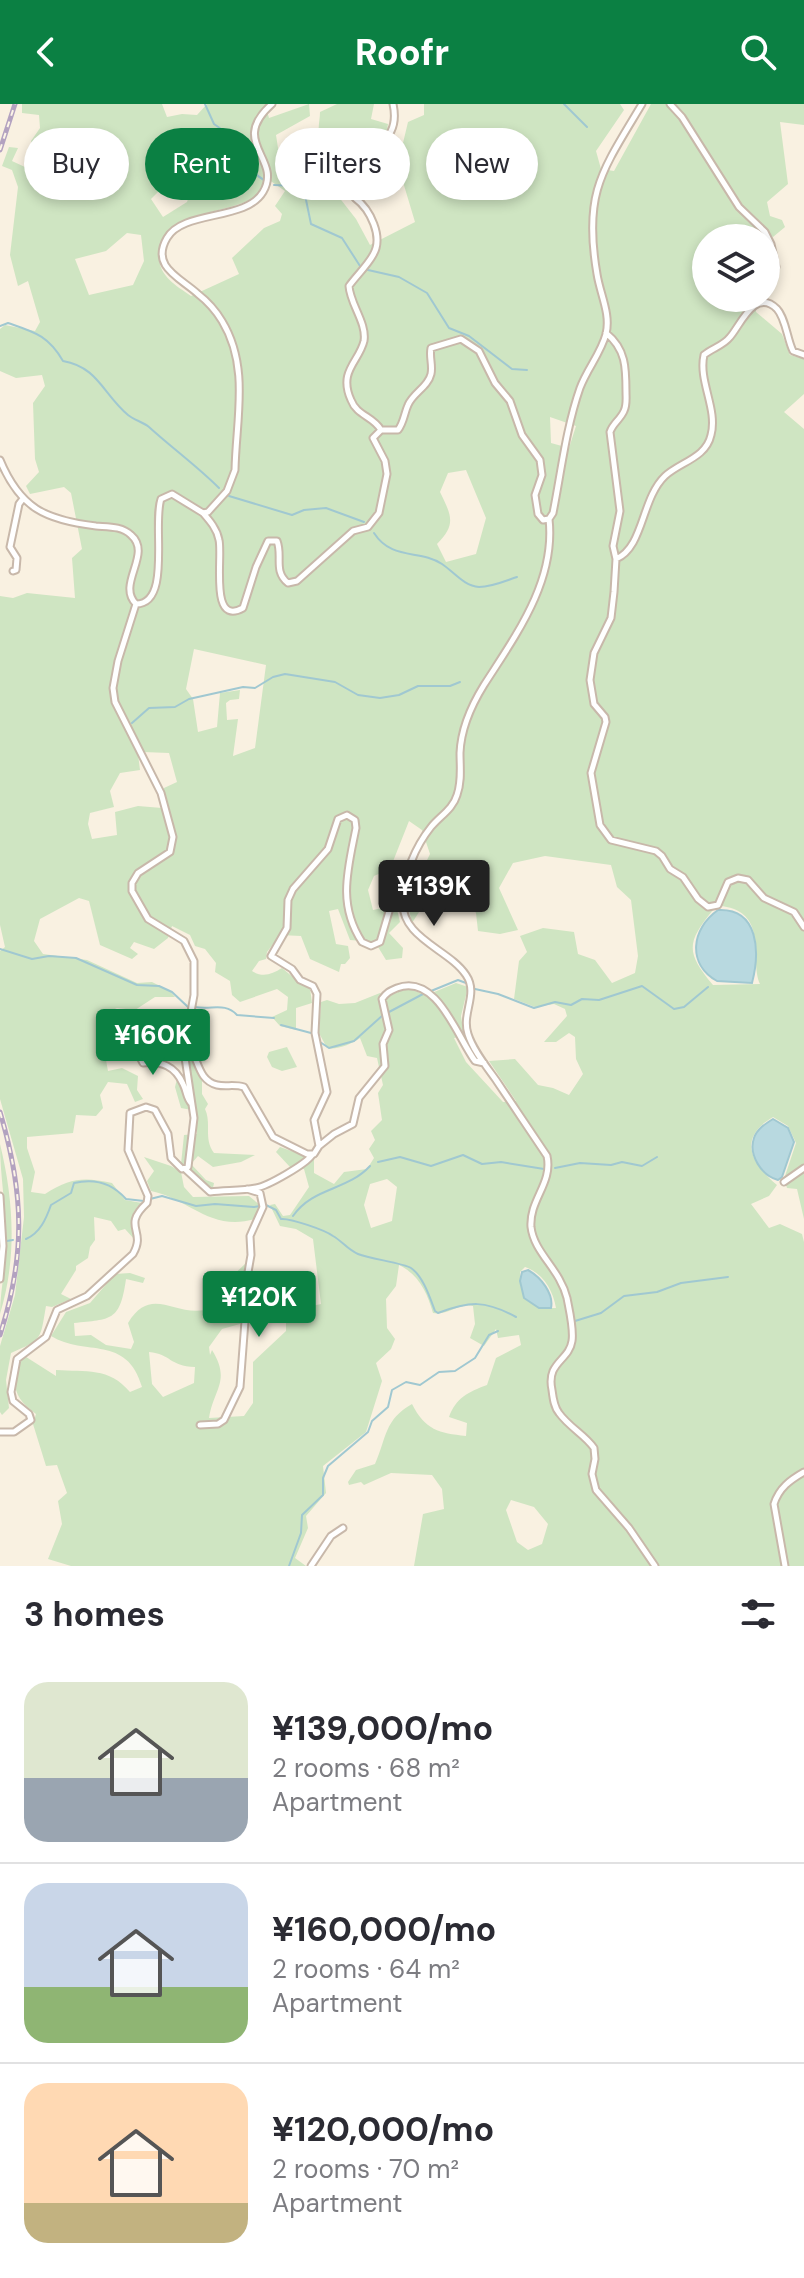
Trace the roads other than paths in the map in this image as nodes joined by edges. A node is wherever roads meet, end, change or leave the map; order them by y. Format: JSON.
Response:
{"nodes":[{"id":1,"x":272,"y":104,"type":"edge"},
{"id":2,"x":393,"y":104,"type":"edge"},
{"id":3,"x":642,"y":104,"type":"edge"},
{"id":4,"x":670,"y":104,"type":"edge"},
{"id":5,"x":757,"y":224,"type":"edge"},
{"id":6,"x":746,"y":312,"type":"edge"},
{"id":7,"x":778,"y":312,"type":"edge"},
{"id":8,"x":606,"y":333,"type":"junction"},
{"id":9,"x":804,"y":355,"type":"edge"},
{"id":10,"x":381,"y":430,"type":"junction"},
{"id":11,"x":0,"y":460,"type":"edge"},
{"id":12,"x":22,"y":500,"type":"junction"},
{"id":13,"x":203,"y":513,"type":"junction"},
{"id":14,"x":549,"y":519,"type":"junction"},
{"id":15,"x":616,"y":559,"type":"junction"},
{"id":16,"x":13,"y":571,"type":"dead end"},
{"id":17,"x":136,"y":604,"type":"junction"},
{"id":18,"x":405,"y":884,"type":"junction"},
{"id":19,"x":804,"y":927,"type":"edge"},
{"id":20,"x":124,"y":1035,"type":"dead end"},
{"id":21,"x":186,"y":1041,"type":"junction"},
{"id":22,"x":484,"y":1063,"type":"junction"},
{"id":23,"x":193,"y":1104,"type":"junction"},
{"id":24,"x":319,"y":1146,"type":"junction"},
{"id":25,"x":312,"y":1155,"type":"junction"},
{"id":26,"x":804,"y":1168,"type":"edge"},
{"id":27,"x":185,"y":1169,"type":"junction"},
{"id":28,"x":784,"y":1182,"type":"dead end"},
{"id":29,"x":247,"y":1189,"type":"junction"},
{"id":30,"x":0,"y":1196,"type":"edge"},
{"id":31,"x":0,"y":1279,"type":"edge"},
{"id":32,"x":200,"y":1425,"type":"dead end"},
{"id":33,"x":0,"y":1432,"type":"edge"},
{"id":34,"x":804,"y":1472,"type":"edge"},
{"id":35,"x":343,"y":1528,"type":"dead end"},
{"id":36,"x":311,"y":1566,"type":"edge"},
{"id":37,"x":655,"y":1566,"type":"edge"},
{"id":38,"x":785,"y":1566,"type":"edge"}],
"edges":[{"from":1,"to":13,"type":"street"},
{"from":2,"to":10,"type":"street"},
{"from":3,"to":8,"type":"street"},
{"from":4,"to":5,"type":"street"},
{"from":6,"to":15,"type":"street"},
{"from":7,"to":9,"type":"street"},
{"from":8,"to":14,"type":"street"},
{"from":8,"to":15,"type":"street"},
{"from":10,"to":13,"type":"street"},
{"from":10,"to":14,"type":"street"},
{"from":11,"to":12,"type":"street"},
{"from":12,"to":16,"type":"street"},
{"from":12,"to":17,"type":"street"},
{"from":13,"to":17,"type":"street"},
{"from":14,"to":18,"type":"street"},
{"from":15,"to":19,"type":"street"},
{"from":17,"to":21,"type":"street"},
{"from":18,"to":22,"type":"street"},
{"from":18,"to":24,"type":"street"},
{"from":20,"to":23,"type":"street"},
{"from":21,"to":23,"type":"street"},
{"from":21,"to":25,"type":"street"},
{"from":22,"to":24,"type":"street"},
{"from":22,"to":37,"type":"street"},
{"from":23,"to":27,"type":"street"},
{"from":24,"to":25,"type":"street"},
{"from":25,"to":29,"type":"street"},
{"from":26,"to":28,"type":"street"},
{"from":27,"to":29,"type":"street"},
{"from":27,"to":33,"type":"street"},
{"from":29,"to":32,"type":"street"},
{"from":30,"to":31,"type":"street"},
{"from":34,"to":38,"type":"street"},
{"from":35,"to":36,"type":"street"}]}
